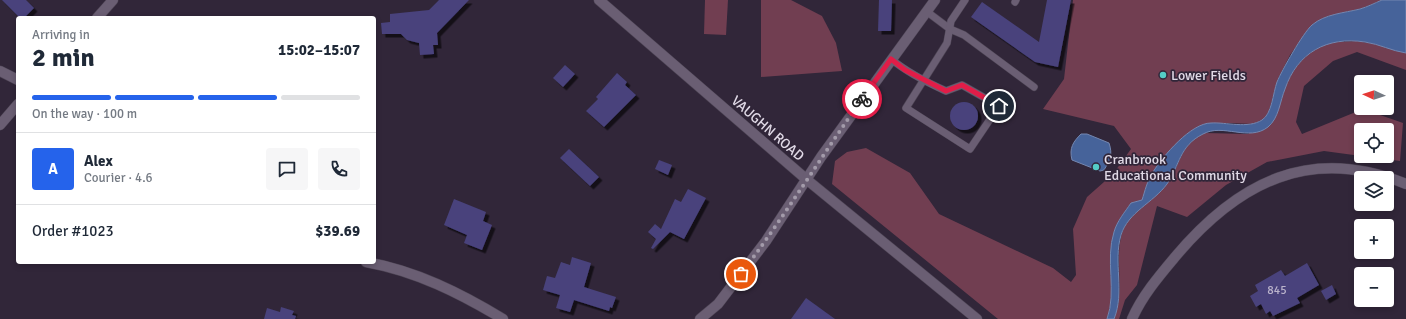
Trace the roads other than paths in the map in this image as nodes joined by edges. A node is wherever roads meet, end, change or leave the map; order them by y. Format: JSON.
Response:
{"nodes":[{"id":1,"x":113,"y":0,"type":"edge"},
{"id":2,"x":599,"y":0,"type":"edge"},
{"id":3,"x":935,"y":0,"type":"edge"},
{"id":4,"x":966,"y":0,"type":"edge"},
{"id":5,"x":926,"y":11,"type":"junction"},
{"id":6,"x":99,"y":16,"type":"edge"},
{"id":7,"x":950,"y":29,"type":"junction"},
{"id":8,"x":891,"y":59,"type":"junction"},
{"id":9,"x":0,"y":71,"type":"edge"},
{"id":10,"x":16,"y":79,"type":"edge"},
{"id":11,"x":924,"y":80,"type":"junction"},
{"id":12,"x":1034,"y":87,"type":"dead end"},
{"id":13,"x":16,"y":106,"type":"edge"},
{"id":14,"x":0,"y":125,"type":"edge"},
{"id":15,"x":806,"y":179,"type":"junction"},
{"id":16,"x":1406,"y":184,"type":"edge"},
{"id":17,"x":374,"y":264,"type":"edge"},
{"id":18,"x":503,"y":319,"type":"edge"},
{"id":19,"x":700,"y":319,"type":"edge"},
{"id":20,"x":977,"y":319,"type":"edge"},
{"id":21,"x":1132,"y":319,"type":"edge"}],
"edges":[{"from":1,"to":6,"type":"street"},
{"from":2,"to":15,"type":"street","name":"VAUGHN ROAD"},
{"from":3,"to":5,"type":"street"},
{"from":4,"to":7,"type":"lane"},
{"from":5,"to":7,"type":"lane"},
{"from":5,"to":8,"type":"street"},
{"from":7,"to":11,"type":"lane"},
{"from":7,"to":12,"type":"lane"},
{"from":8,"to":11,"type":"lane"},
{"from":8,"to":15,"type":"street"},
{"from":9,"to":10,"type":"street"},
{"from":11,"to":11,"type":"lane"},
{"from":13,"to":14,"type":"street"},
{"from":15,"to":19,"type":"street"},
{"from":15,"to":20,"type":"street","name":"VAUGHN ROAD"},
{"from":16,"to":21,"type":"street"},
{"from":17,"to":18,"type":"street"}]}
